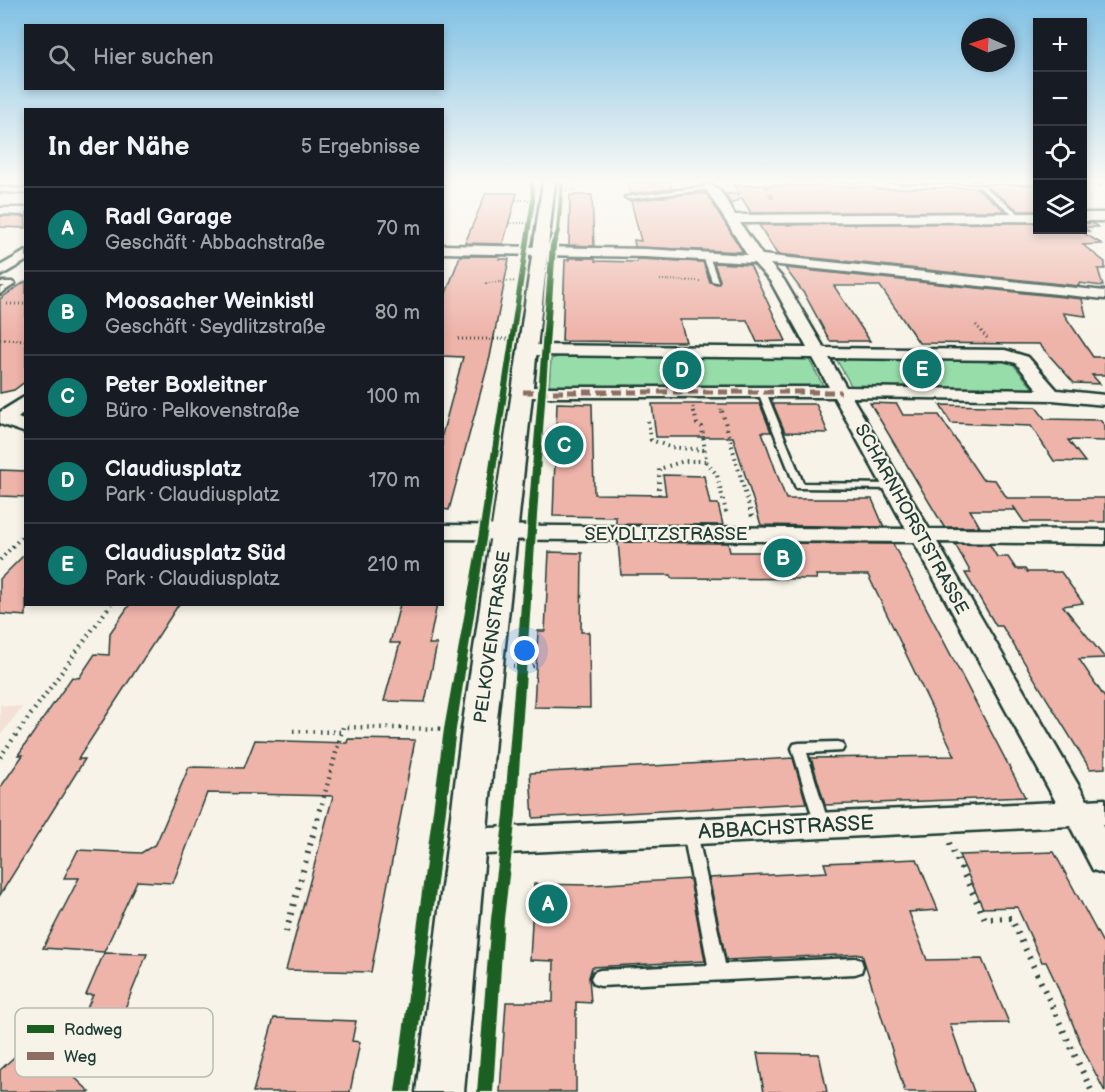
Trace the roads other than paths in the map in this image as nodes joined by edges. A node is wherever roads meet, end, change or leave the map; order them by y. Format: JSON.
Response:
{"nodes":[{"id":1,"x":544,"y":233,"type":"edge"},
{"id":2,"x":740,"y":233,"type":"edge"},
{"id":3,"x":444,"y":249,"type":"edge"},
{"id":4,"x":541,"y":251,"type":"junction"},
{"id":5,"x":24,"y":256,"type":"edge"},
{"id":6,"x":706,"y":256,"type":"junction"},
{"id":7,"x":758,"y":259,"type":"junction"},
{"id":8,"x":0,"y":272,"type":"edge"},
{"id":9,"x":715,"y":281,"type":"road end"},
{"id":10,"x":0,"y":284,"type":"edge"},
{"id":11,"x":0,"y":292,"type":"edge"},
{"id":12,"x":1105,"y":295,"type":"edge"},
{"id":13,"x":520,"y":344,"type":"junction"},
{"id":14,"x":818,"y":351,"type":"junction"},
{"id":15,"x":523,"y":392,"type":"junction"},
{"id":16,"x":762,"y":392,"type":"junction"},
{"id":17,"x":841,"y":392,"type":"junction"},
{"id":18,"x":1052,"y":395,"type":"junction"},
{"id":19,"x":1105,"y":400,"type":"edge"},
{"id":20,"x":24,"y":402,"type":"edge"},
{"id":21,"x":2,"y":419,"type":"edge"},
{"id":22,"x":24,"y":427,"type":"edge"},
{"id":23,"x":896,"y":487,"type":"junction"},
{"id":24,"x":444,"y":532,"type":"edge"},
{"id":25,"x":506,"y":533,"type":"junction"},
{"id":26,"x":922,"y":535,"type":"junction"},
{"id":27,"x":1105,"y":537,"type":"edge"},
{"id":28,"x":837,"y":747,"type":"dead end"},
{"id":29,"x":1091,"y":813,"type":"edge"},
{"id":30,"x":822,"y":825,"type":"junction"},
{"id":31,"x":690,"y":831,"type":"junction"},
{"id":32,"x":467,"y":842,"type":"junction"},
{"id":33,"x":1105,"y":860,"type":"edge"},
{"id":34,"x":855,"y":966,"type":"dead end"},
{"id":35,"x":718,"y":973,"type":"junction"},
{"id":36,"x":600,"y":978,"type":"dead end"},
{"id":37,"x":440,"y":1092,"type":"edge"}],
"edges":[{"from":1,"to":4,"type":"street","name":"PELKOVENSTRASSE"},
{"from":2,"to":7,"type":"street","name":"SCHARNHORSTSTRASSE"},
{"from":3,"to":4,"type":"street"},
{"from":4,"to":6,"type":"street"},
{"from":4,"to":13,"type":"street","name":"PELKOVENSTRASSE"},
{"from":5,"to":8,"type":"street"},
{"from":6,"to":7,"type":"street"},
{"from":6,"to":9,"type":"lane"},
{"from":7,"to":12,"type":"street"},
{"from":7,"to":14,"type":"street","name":"SCHARNHORSTSTRASSE"},
{"from":10,"to":11,"type":"lane"},
{"from":13,"to":14,"type":"street"},
{"from":13,"to":15,"type":"street","name":"PELKOVENSTRASSE"},
{"from":14,"to":17,"type":"street","name":"SCHARNHORSTSTRASSE"},
{"from":14,"to":18,"type":"street"},
{"from":15,"to":16,"type":"street"},
{"from":15,"to":25,"type":"street","name":"PELKOVENSTRASSE"},
{"from":16,"to":17,"type":"street"},
{"from":16,"to":23,"type":"lane"},
{"from":17,"to":18,"type":"street"},
{"from":17,"to":23,"type":"street","name":"SCHARNHORSTSTRASSE"},
{"from":18,"to":19,"type":"street"},
{"from":20,"to":21,"type":"street"},
{"from":21,"to":22,"type":"street"},
{"from":23,"to":26,"type":"street","name":"SCHARNHORSTSTRASSE"},
{"from":24,"to":25,"type":"street","name":"SEYDLITZSTRASSE"},
{"from":25,"to":26,"type":"street","name":"SEYDLITZSTRASSE"},
{"from":25,"to":32,"type":"street","name":"PELKOVENSTRASSE"},
{"from":26,"to":27,"type":"street","name":"SEYDLITZSTRASSE"},
{"from":26,"to":29,"type":"street","name":"SCHARNHORSTSTRASSE"},
{"from":28,"to":30,"type":"lane"},
{"from":29,"to":30,"type":"street","name":"ABBACHSTRASSE"},
{"from":29,"to":33,"type":"street","name":"SCHARNHORSTSTRASSE"},
{"from":30,"to":31,"type":"street","name":"ABBACHSTRASSE"},
{"from":31,"to":32,"type":"street","name":"ABBACHSTRASSE"},
{"from":31,"to":35,"type":"lane"},
{"from":32,"to":37,"type":"street","name":"PELKOVENSTRASSE"},
{"from":34,"to":35,"type":"lane"},
{"from":35,"to":36,"type":"lane"}]}
